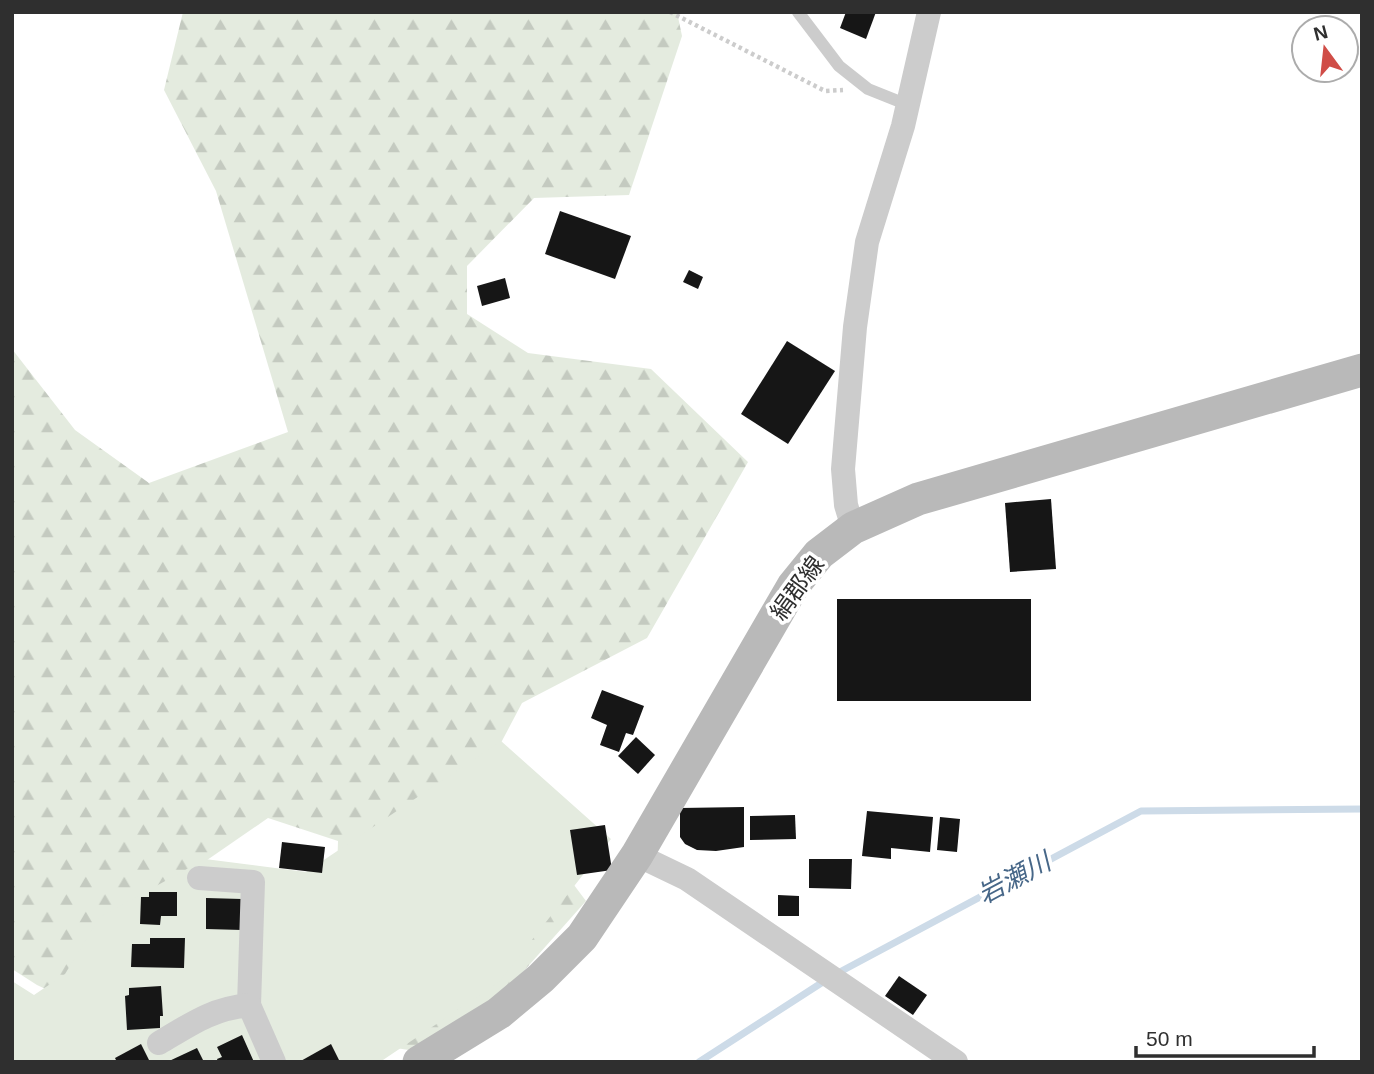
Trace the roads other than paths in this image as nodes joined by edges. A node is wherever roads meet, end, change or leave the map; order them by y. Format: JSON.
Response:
{"nodes":[{"id":1,"x":798,"y":12,"type":"edge"},
{"id":2,"x":929,"y":12,"type":"edge"},
{"id":3,"x":908,"y":105,"type":"junction"},
{"id":4,"x":1362,"y":370,"type":"edge"},
{"id":5,"x":853,"y":528,"type":"junction"},
{"id":6,"x":637,"y":855,"type":"junction"},
{"id":7,"x":199,"y":878,"type":"dead end"},
{"id":8,"x":249,"y":1005,"type":"junction"},
{"id":9,"x":159,"y":1043,"type":"dead end"},
{"id":10,"x":274,"y":1062,"type":"edge"},
{"id":11,"x":419,"y":1062,"type":"edge"},
{"id":12,"x":956,"y":1062,"type":"edge"}],
"edges":[{"from":1,"to":3,"type":"lane"},
{"from":2,"to":3,"type":"street"},
{"from":3,"to":5,"type":"street"},
{"from":4,"to":5,"type":"main road","name":"絹郡線"},
{"from":5,"to":6,"type":"main road","name":"絹郡線"},
{"from":6,"to":11,"type":"main road","name":"絹郡線"},
{"from":6,"to":12,"type":"street"},
{"from":7,"to":8,"type":"street"},
{"from":8,"to":9,"type":"street"},
{"from":8,"to":10,"type":"street"}]}
